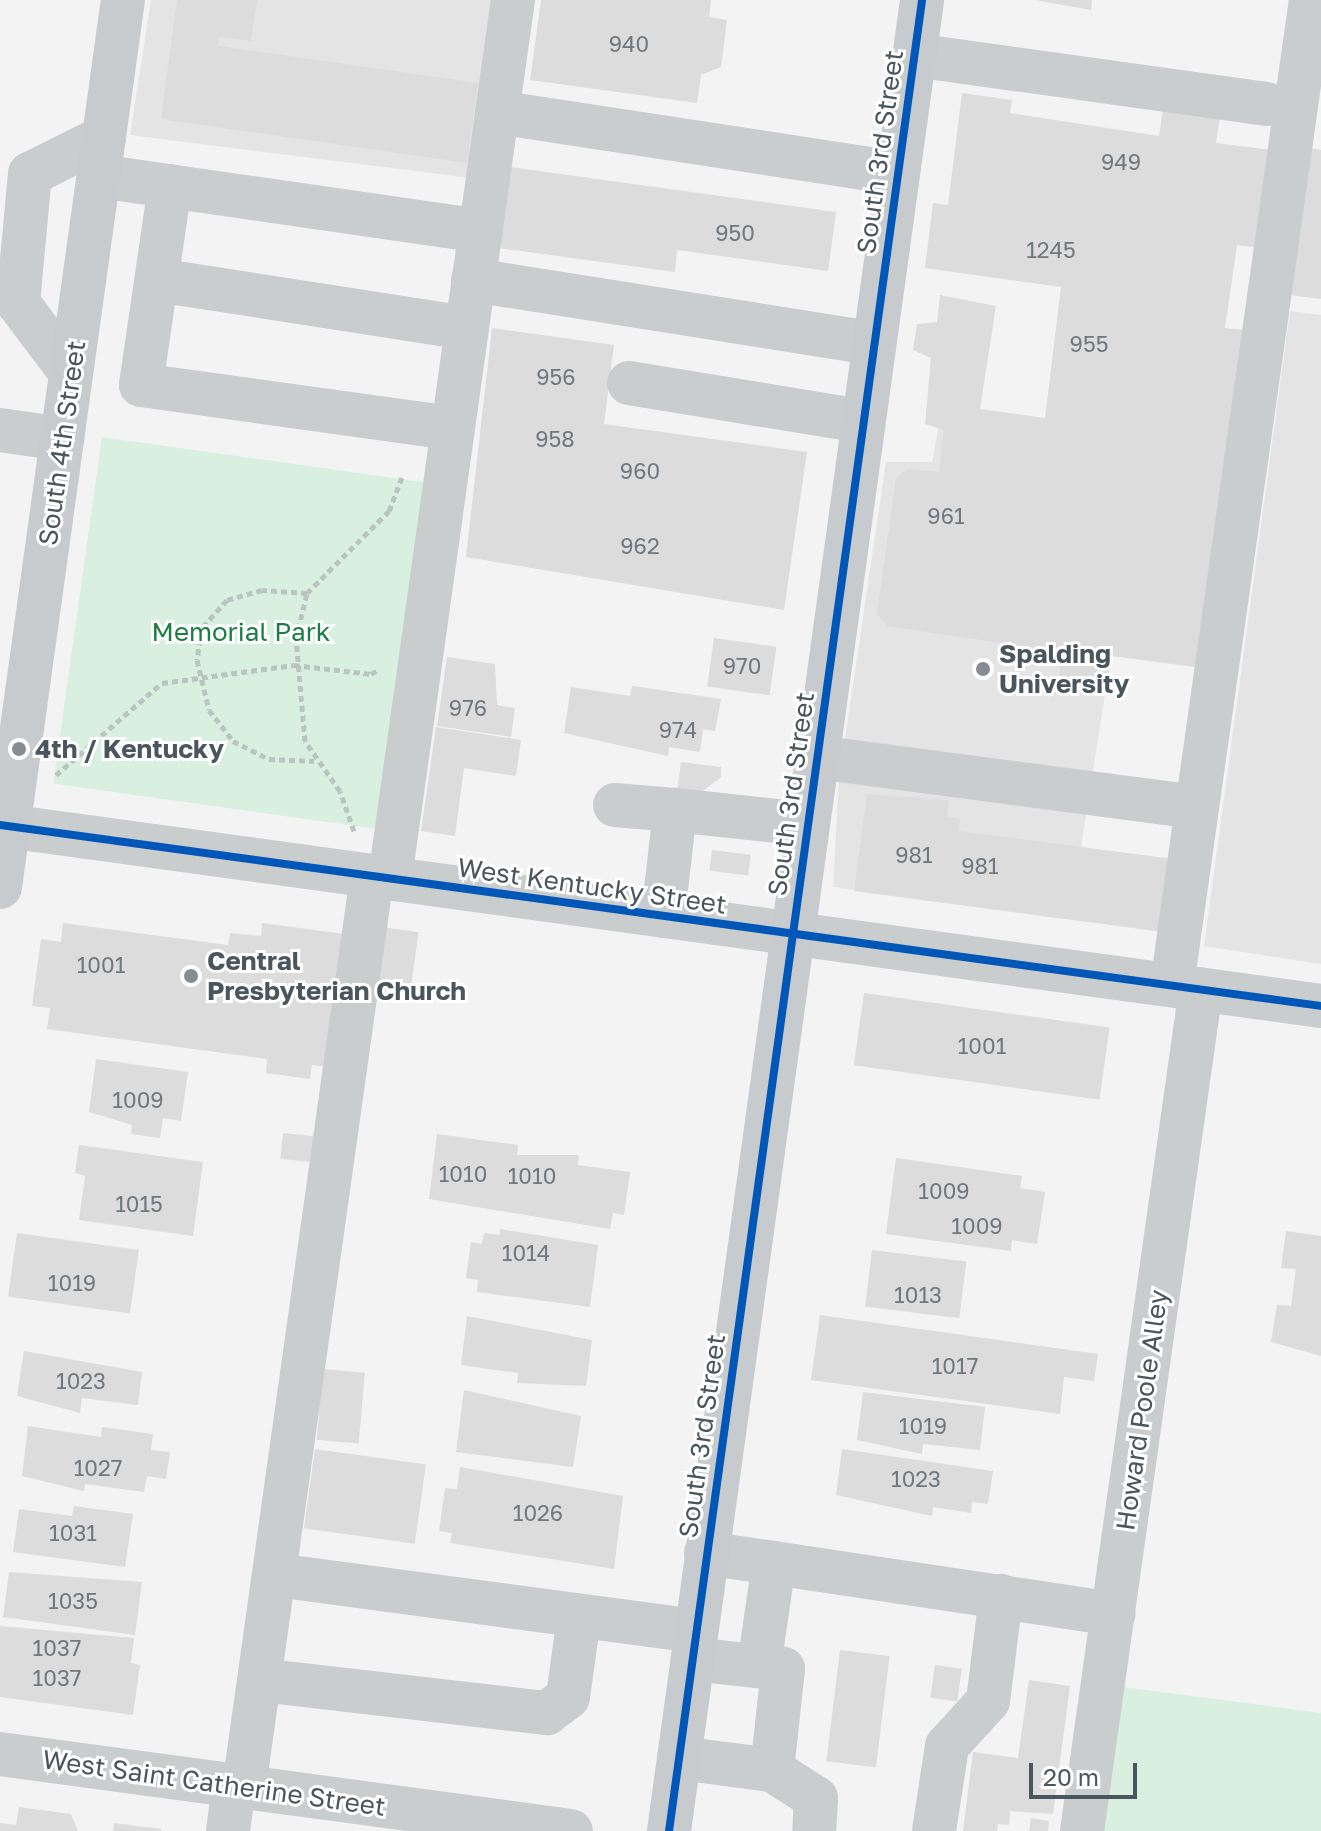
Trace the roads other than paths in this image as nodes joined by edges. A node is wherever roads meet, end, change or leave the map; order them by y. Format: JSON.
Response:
{"nodes":[{"id":1,"x":123,"y":0,"type":"edge"},
{"id":2,"x":513,"y":0,"type":"edge"},
{"id":3,"x":922,"y":0,"type":"edge"},
{"id":4,"x":1311,"y":0,"type":"edge"},
{"id":5,"x":914,"y":55,"type":"junction"},
{"id":6,"x":1267,"y":104,"type":"dead end"},
{"id":7,"x":497,"y":112,"type":"junction"},
{"id":8,"x":101,"y":157,"type":"junction"},
{"id":9,"x":897,"y":173,"type":"junction"},
{"id":10,"x":170,"y":186,"type":"junction"},
{"id":11,"x":481,"y":231,"type":"junction"},
{"id":12,"x":157,"y":280,"type":"junction"},
{"id":13,"x":473,"y":280,"type":"junction"},
{"id":14,"x":466,"y":328,"type":"junction"},
{"id":15,"x":873,"y":343,"type":"junction"},
{"id":16,"x":71,"y":373,"type":"junction"},
{"id":17,"x":629,"y":383,"type":"dead end"},
{"id":18,"x":862,"y":421,"type":"junction"},
{"id":19,"x":450,"y":428,"type":"junction"},
{"id":20,"x":0,"y":430,"type":"edge"},
{"id":21,"x":62,"y":439,"type":"junction"},
{"id":22,"x":816,"y":757,"type":"junction"},
{"id":23,"x":615,"y":805,"type":"dead end"},
{"id":24,"x":1197,"y":807,"type":"junction"},
{"id":25,"x":675,"y":810,"type":"junction"},
{"id":26,"x":807,"y":824,"type":"junction"},
{"id":27,"x":4,"y":826,"type":"edge"},
{"id":28,"x":381,"y":877,"type":"junction"},
{"id":29,"x":0,"y":887,"type":"edge"},
{"id":30,"x":663,"y":916,"type":"junction"},
{"id":31,"x":793,"y":933,"type":"junction"},
{"id":32,"x":1187,"y":987,"type":"junction"},
{"id":33,"x":1321,"y":1006,"type":"edge"},
{"id":34,"x":706,"y":1553,"type":"junction"},
{"id":35,"x":774,"y":1563,"type":"junction"},
{"id":36,"x":276,"y":1575,"type":"junction"},
{"id":37,"x":1001,"y":1596,"type":"junction"},
{"id":38,"x":1113,"y":1614,"type":"junction"},
{"id":39,"x":579,"y":1617,"type":"junction"},
{"id":40,"x":694,"y":1645,"type":"junction"},
{"id":41,"x":759,"y":1666,"type":"junction"},
{"id":42,"x":260,"y":1680,"type":"junction"},
{"id":43,"x":0,"y":1754,"type":"edge"},
{"id":44,"x":679,"y":1758,"type":"junction"},
{"id":45,"x":772,"y":1770,"type":"junction"},
{"id":46,"x":239,"y":1786,"type":"junction"},
{"id":47,"x":228,"y":1831,"type":"edge"},
{"id":48,"x":571,"y":1831,"type":"edge"},
{"id":49,"x":669,"y":1831,"type":"edge"},
{"id":50,"x":814,"y":1831,"type":"edge"},
{"id":51,"x":934,"y":1831,"type":"edge"},
{"id":52,"x":1082,"y":1831,"type":"edge"}],
"edges":[{"from":1,"to":8,"type":"main road","name":"South 4th Street"},
{"from":2,"to":7,"type":"street"},
{"from":3,"to":5,"type":"main road","name":"South 3rd Street"},
{"from":4,"to":24,"type":"street","name":"Howard Poole Alley"},
{"from":5,"to":6,"type":"street"},
{"from":5,"to":9,"type":"main road","name":"South 3rd Street"},
{"from":7,"to":9,"type":"street"},
{"from":7,"to":11,"type":"street"},
{"from":8,"to":10,"type":"street"},
{"from":8,"to":16,"type":"main road","name":"South 4th Street"},
{"from":8,"to":16,"type":"street"},
{"from":9,"to":15,"type":"main road","name":"South 3rd Street"},
{"from":10,"to":11,"type":"street"},
{"from":10,"to":12,"type":"street"},
{"from":11,"to":13,"type":"street"},
{"from":12,"to":14,"type":"street"},
{"from":12,"to":19,"type":"street"},
{"from":13,"to":14,"type":"street"},
{"from":13,"to":15,"type":"street"},
{"from":14,"to":19,"type":"street"},
{"from":15,"to":18,"type":"main road","name":"South 3rd Street"},
{"from":16,"to":21,"type":"main road","name":"South 4th Street"},
{"from":17,"to":18,"type":"street"},
{"from":18,"to":22,"type":"main road","name":"South 3rd Street"},
{"from":19,"to":28,"type":"street"},
{"from":20,"to":21,"type":"street"},
{"from":21,"to":27,"type":"main road","name":"South 4th Street"},
{"from":22,"to":24,"type":"street"},
{"from":22,"to":26,"type":"main road","name":"South 3rd Street"},
{"from":23,"to":25,"type":"street"},
{"from":24,"to":32,"type":"street","name":"Howard Poole Alley"},
{"from":25,"to":26,"type":"street"},
{"from":25,"to":30,"type":"street"},
{"from":26,"to":31,"type":"main road","name":"South 3rd Street"},
{"from":27,"to":28,"type":"street","name":"West Kentucky Street"},
{"from":27,"to":29,"type":"main road","name":"South 4th Street"},
{"from":28,"to":30,"type":"street","name":"West Kentucky Street"},
{"from":28,"to":36,"type":"street"},
{"from":30,"to":31,"type":"street","name":"West Kentucky Street"},
{"from":31,"to":32,"type":"street","name":"West Kentucky Street"},
{"from":31,"to":34,"type":"main road","name":"South 3rd Street"},
{"from":32,"to":33,"type":"street","name":"West Kentucky Street"},
{"from":32,"to":38,"type":"street","name":"Howard Poole Alley"},
{"from":34,"to":35,"type":"street"},
{"from":34,"to":40,"type":"main road","name":"South 3rd Street"},
{"from":35,"to":37,"type":"street"},
{"from":35,"to":41,"type":"street"},
{"from":36,"to":39,"type":"street"},
{"from":36,"to":42,"type":"street"},
{"from":37,"to":38,"type":"street"},
{"from":37,"to":51,"type":"street"},
{"from":38,"to":52,"type":"street","name":"Howard Poole Alley"},
{"from":39,"to":40,"type":"street"},
{"from":39,"to":42,"type":"street"},
{"from":40,"to":41,"type":"street"},
{"from":40,"to":44,"type":"main road","name":"South 3rd Street"},
{"from":41,"to":45,"type":"street"},
{"from":42,"to":46,"type":"street"},
{"from":43,"to":46,"type":"street","name":"West Saint Catherine Street"},
{"from":44,"to":45,"type":"street"},
{"from":44,"to":49,"type":"main road","name":"South 3rd Street"},
{"from":45,"to":50,"type":"street"},
{"from":46,"to":47,"type":"street"},
{"from":46,"to":48,"type":"street","name":"West Saint Catherine Street"}]}
